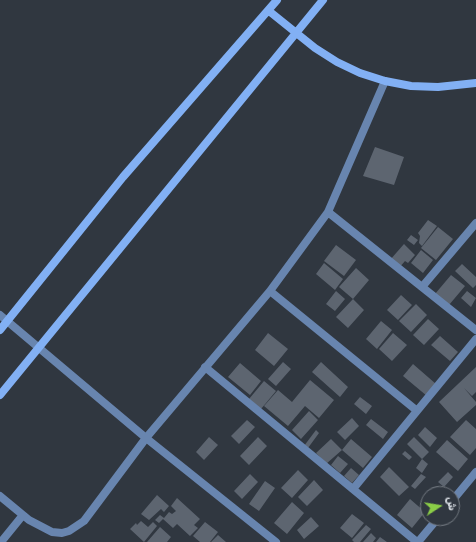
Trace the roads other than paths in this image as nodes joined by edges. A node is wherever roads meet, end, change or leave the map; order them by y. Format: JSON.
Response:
{"nodes":[{"id":1,"x":277,"y":0,"type":"edge"},
{"id":2,"x":323,"y":0,"type":"edge"},
{"id":3,"x":269,"y":11,"type":"junction"},
{"id":4,"x":295,"y":32,"type":"junction"},
{"id":5,"x":385,"y":81,"type":"junction"},
{"id":6,"x":476,"y":83,"type":"edge"},
{"id":7,"x":328,"y":212,"type":"junction"},
{"id":8,"x":476,"y":223,"type":"edge"},
{"id":9,"x":422,"y":287,"type":"junction"},
{"id":10,"x":270,"y":291,"type":"junction"},
{"id":11,"x":0,"y":315,"type":"edge"},
{"id":12,"x":7,"y":321,"type":"junction"},
{"id":13,"x":0,"y":330,"type":"edge"},
{"id":14,"x":476,"y":330,"type":"edge"},
{"id":15,"x":476,"y":339,"type":"edge"},
{"id":16,"x":39,"y":347,"type":"junction"},
{"id":17,"x":205,"y":367,"type":"junction"},
{"id":18,"x":0,"y":395,"type":"edge"},
{"id":19,"x":416,"y":410,"type":"junction"},
{"id":20,"x":146,"y":438,"type":"junction"},
{"id":21,"x":476,"y":472,"type":"edge"},
{"id":22,"x":352,"y":489,"type":"junction"},
{"id":23,"x":460,"y":491,"type":"edge"},
{"id":24,"x":0,"y":496,"type":"edge"},
{"id":25,"x":23,"y":515,"type":"junction"},
{"id":26,"x":431,"y":526,"type":"edge"},
{"id":27,"x":1,"y":542,"type":"edge"},
{"id":28,"x":276,"y":542,"type":"edge"},
{"id":29,"x":417,"y":542,"type":"edge"}],
"edges":[{"from":1,"to":3,"type":"street"},
{"from":2,"to":4,"type":"street"},
{"from":3,"to":4,"type":"street"},
{"from":3,"to":12,"type":"street"},
{"from":4,"to":5,"type":"street"},
{"from":4,"to":16,"type":"street"},
{"from":5,"to":6,"type":"street"},
{"from":5,"to":7,"type":"street"},
{"from":7,"to":9,"type":"street"},
{"from":7,"to":10,"type":"street"},
{"from":8,"to":9,"type":"street"},
{"from":9,"to":14,"type":"street"},
{"from":10,"to":17,"type":"street"},
{"from":10,"to":19,"type":"street"},
{"from":11,"to":12,"type":"street"},
{"from":12,"to":13,"type":"street"},
{"from":12,"to":16,"type":"street"},
{"from":15,"to":19,"type":"street"},
{"from":16,"to":18,"type":"street"},
{"from":16,"to":20,"type":"street"},
{"from":17,"to":20,"type":"street"},
{"from":17,"to":22,"type":"street"},
{"from":19,"to":22,"type":"street"},
{"from":20,"to":25,"type":"street"},
{"from":20,"to":28,"type":"street"},
{"from":21,"to":23,"type":"street"},
{"from":22,"to":29,"type":"street"},
{"from":24,"to":25,"type":"street"},
{"from":25,"to":27,"type":"street"},
{"from":26,"to":29,"type":"street"}]}
